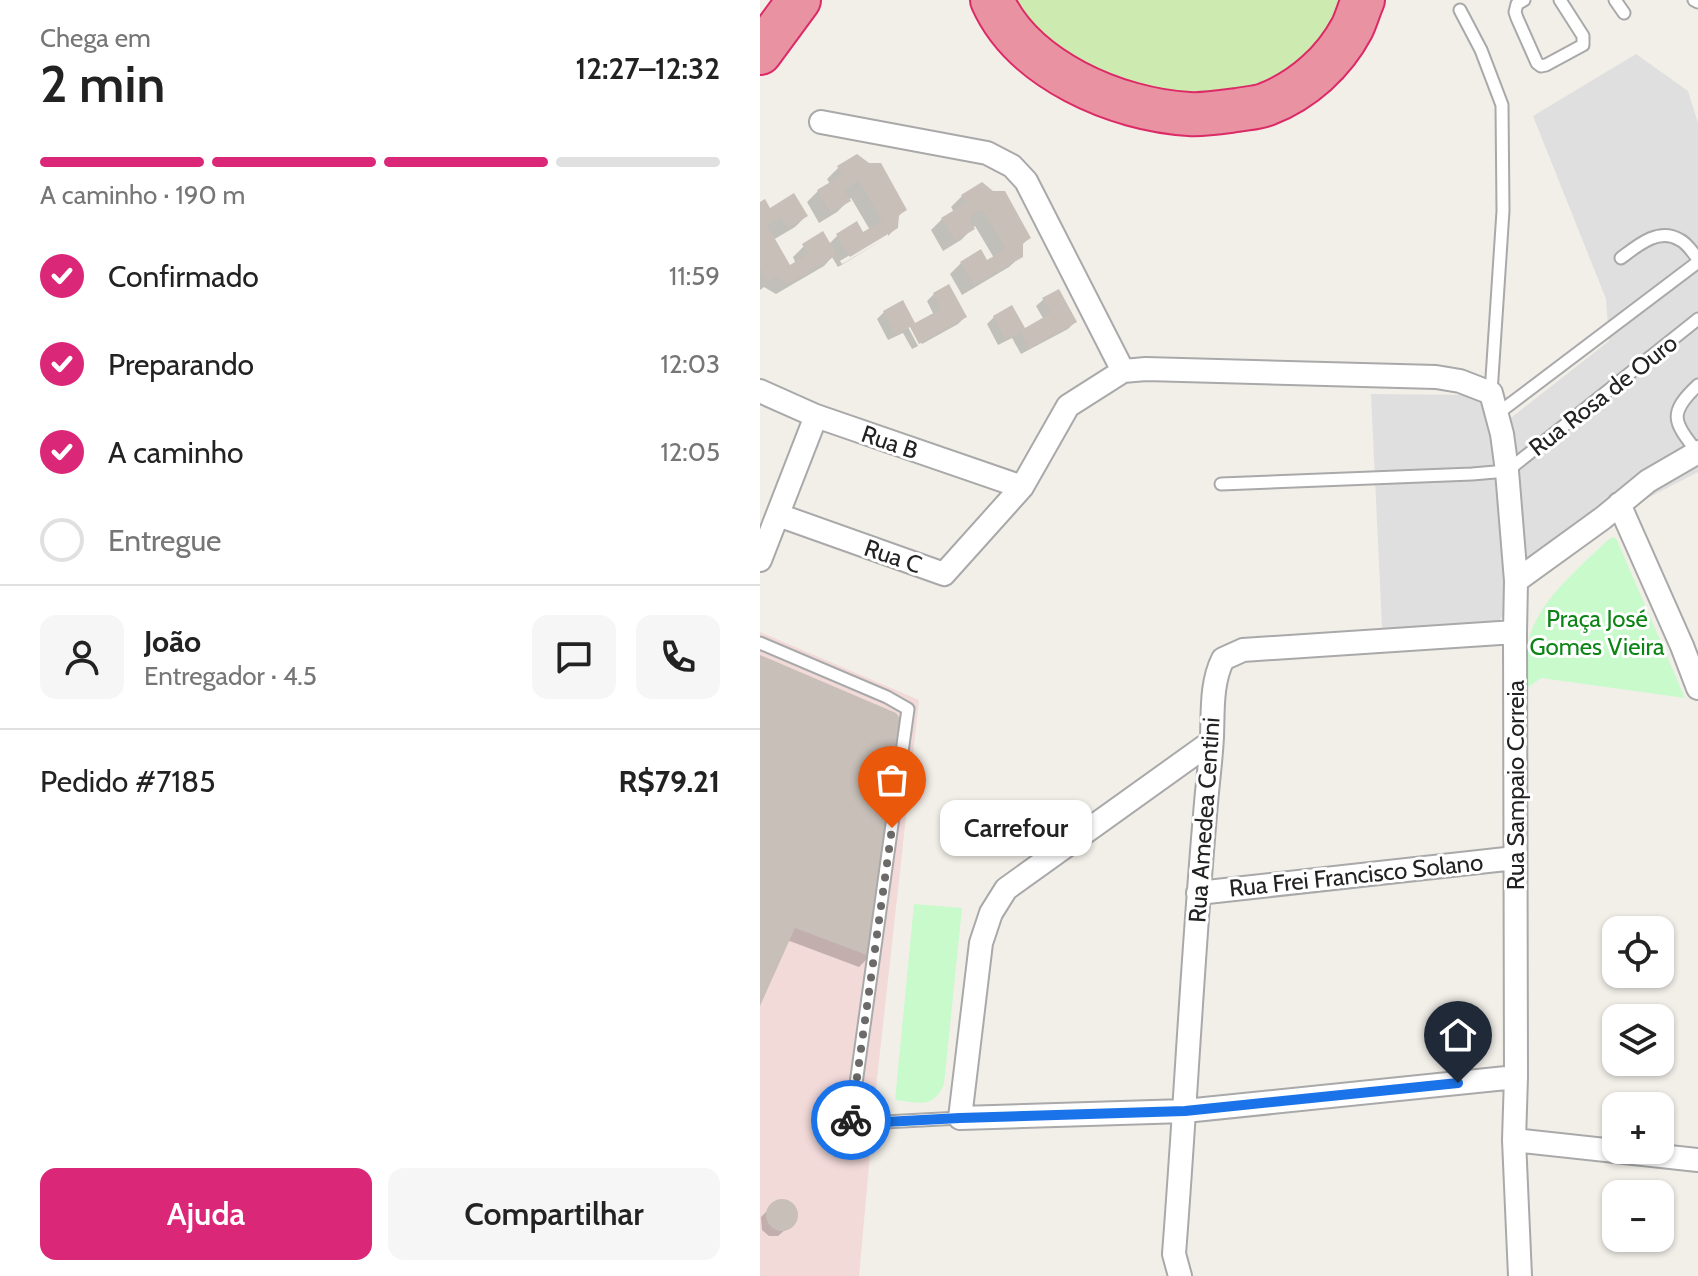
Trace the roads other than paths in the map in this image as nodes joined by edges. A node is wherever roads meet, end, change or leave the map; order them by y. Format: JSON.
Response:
{"nodes":[{"id":1,"x":770,"y":0,"type":"edge"},
{"id":2,"x":799,"y":0,"type":"edge"},
{"id":3,"x":992,"y":0,"type":"edge"},
{"id":4,"x":1363,"y":0,"type":"edge"},
{"id":5,"x":1524,"y":0,"type":"edge"},
{"id":6,"x":1560,"y":0,"type":"edge"},
{"id":7,"x":1615,"y":0,"type":"edge"},
{"id":8,"x":1460,"y":10,"type":"dead end"},
{"id":9,"x":1624,"y":13,"type":"dead end"},
{"id":10,"x":760,"y":15,"type":"edge"},
{"id":11,"x":760,"y":53,"type":"edge"},
{"id":12,"x":821,"y":122,"type":"dead end"},
{"id":13,"x":1621,"y":258,"type":"dead end"},
{"id":14,"x":1698,"y":260,"type":"edge"},
{"id":15,"x":1698,"y":319,"type":"edge"},
{"id":16,"x":1123,"y":371,"type":"junction"},
{"id":17,"x":1698,"y":385,"type":"edge"},
{"id":18,"x":760,"y":391,"type":"edge"},
{"id":19,"x":1494,"y":403,"type":"junction"},
{"id":20,"x":816,"y":416,"type":"junction"},
{"id":21,"x":1697,"y":452,"type":"edge"},
{"id":22,"x":1507,"y":471,"type":"junction"},
{"id":23,"x":1221,"y":484,"type":"dead end"},
{"id":24,"x":1022,"y":487,"type":"junction"},
{"id":25,"x":1619,"y":504,"type":"junction"},
{"id":26,"x":778,"y":515,"type":"junction"},
{"id":27,"x":760,"y":557,"type":"edge"},
{"id":28,"x":1516,"y":581,"type":"junction"},
{"id":29,"x":1515,"y":632,"type":"junction"},
{"id":30,"x":760,"y":643,"type":"edge"},
{"id":31,"x":1698,"y":688,"type":"edge"},
{"id":32,"x":1211,"y":742,"type":"junction"},
{"id":33,"x":1515,"y":858,"type":"junction"},
{"id":34,"x":1198,"y":893,"type":"junction"},
{"id":35,"x":1516,"y":1077,"type":"junction"},
{"id":36,"x":1185,"y":1111,"type":"junction"},
{"id":37,"x":960,"y":1118,"type":"junction"},
{"id":38,"x":1514,"y":1140,"type":"junction"},
{"id":39,"x":1698,"y":1160,"type":"edge"},
{"id":40,"x":1180,"y":1276,"type":"edge"},
{"id":41,"x":1520,"y":1276,"type":"edge"}],
"edges":[{"from":1,"to":10,"type":"highway"},
{"from":2,"to":11,"type":"highway"},
{"from":3,"to":4,"type":"highway"},
{"from":5,"to":6,"type":"lane"},
{"from":7,"to":9,"type":"lane"},
{"from":8,"to":19,"type":"lane"},
{"from":12,"to":16,"type":"street"},
{"from":13,"to":14,"type":"lane"},
{"from":14,"to":19,"type":"lane"},
{"from":15,"to":22,"type":"lane","name":"Rua Rosa de Ouro"},
{"from":16,"to":19,"type":"street"},
{"from":16,"to":24,"type":"street"},
{"from":17,"to":21,"type":"lane"},
{"from":18,"to":20,"type":"street","name":"Rua B"},
{"from":19,"to":22,"type":"street","name":"Rua Sampaio Correia"},
{"from":20,"to":24,"type":"street","name":"Rua B"},
{"from":20,"to":26,"type":"street"},
{"from":21,"to":25,"type":"street"},
{"from":22,"to":23,"type":"lane"},
{"from":22,"to":28,"type":"street","name":"Rua Sampaio Correia"},
{"from":24,"to":26,"type":"street","name":"Rua C"},
{"from":25,"to":28,"type":"street"},
{"from":25,"to":31,"type":"street"},
{"from":26,"to":27,"type":"street"},
{"from":28,"to":29,"type":"street","name":"Rua Sampaio Correia"},
{"from":29,"to":32,"type":"street","name":"Rua Amedea Centini"},
{"from":29,"to":33,"type":"street","name":"Rua Sampaio Correia"},
{"from":30,"to":37,"type":"lane"},
{"from":32,"to":34,"type":"street","name":"Rua Amedea Centini"},
{"from":32,"to":37,"type":"street"},
{"from":33,"to":34,"type":"street","name":"Rua Frei Francisco Solano"},
{"from":33,"to":35,"type":"street","name":"Rua Sampaio Correia"},
{"from":34,"to":36,"type":"street","name":"Rua Amedea Centini"},
{"from":35,"to":36,"type":"street"},
{"from":35,"to":38,"type":"street","name":"Rua Sampaio Correia"},
{"from":36,"to":37,"type":"street"},
{"from":36,"to":40,"type":"street","name":"Rua Amedea Centini"},
{"from":38,"to":39,"type":"street"},
{"from":38,"to":41,"type":"street","name":"Rua Sampaio Correia"}]}
